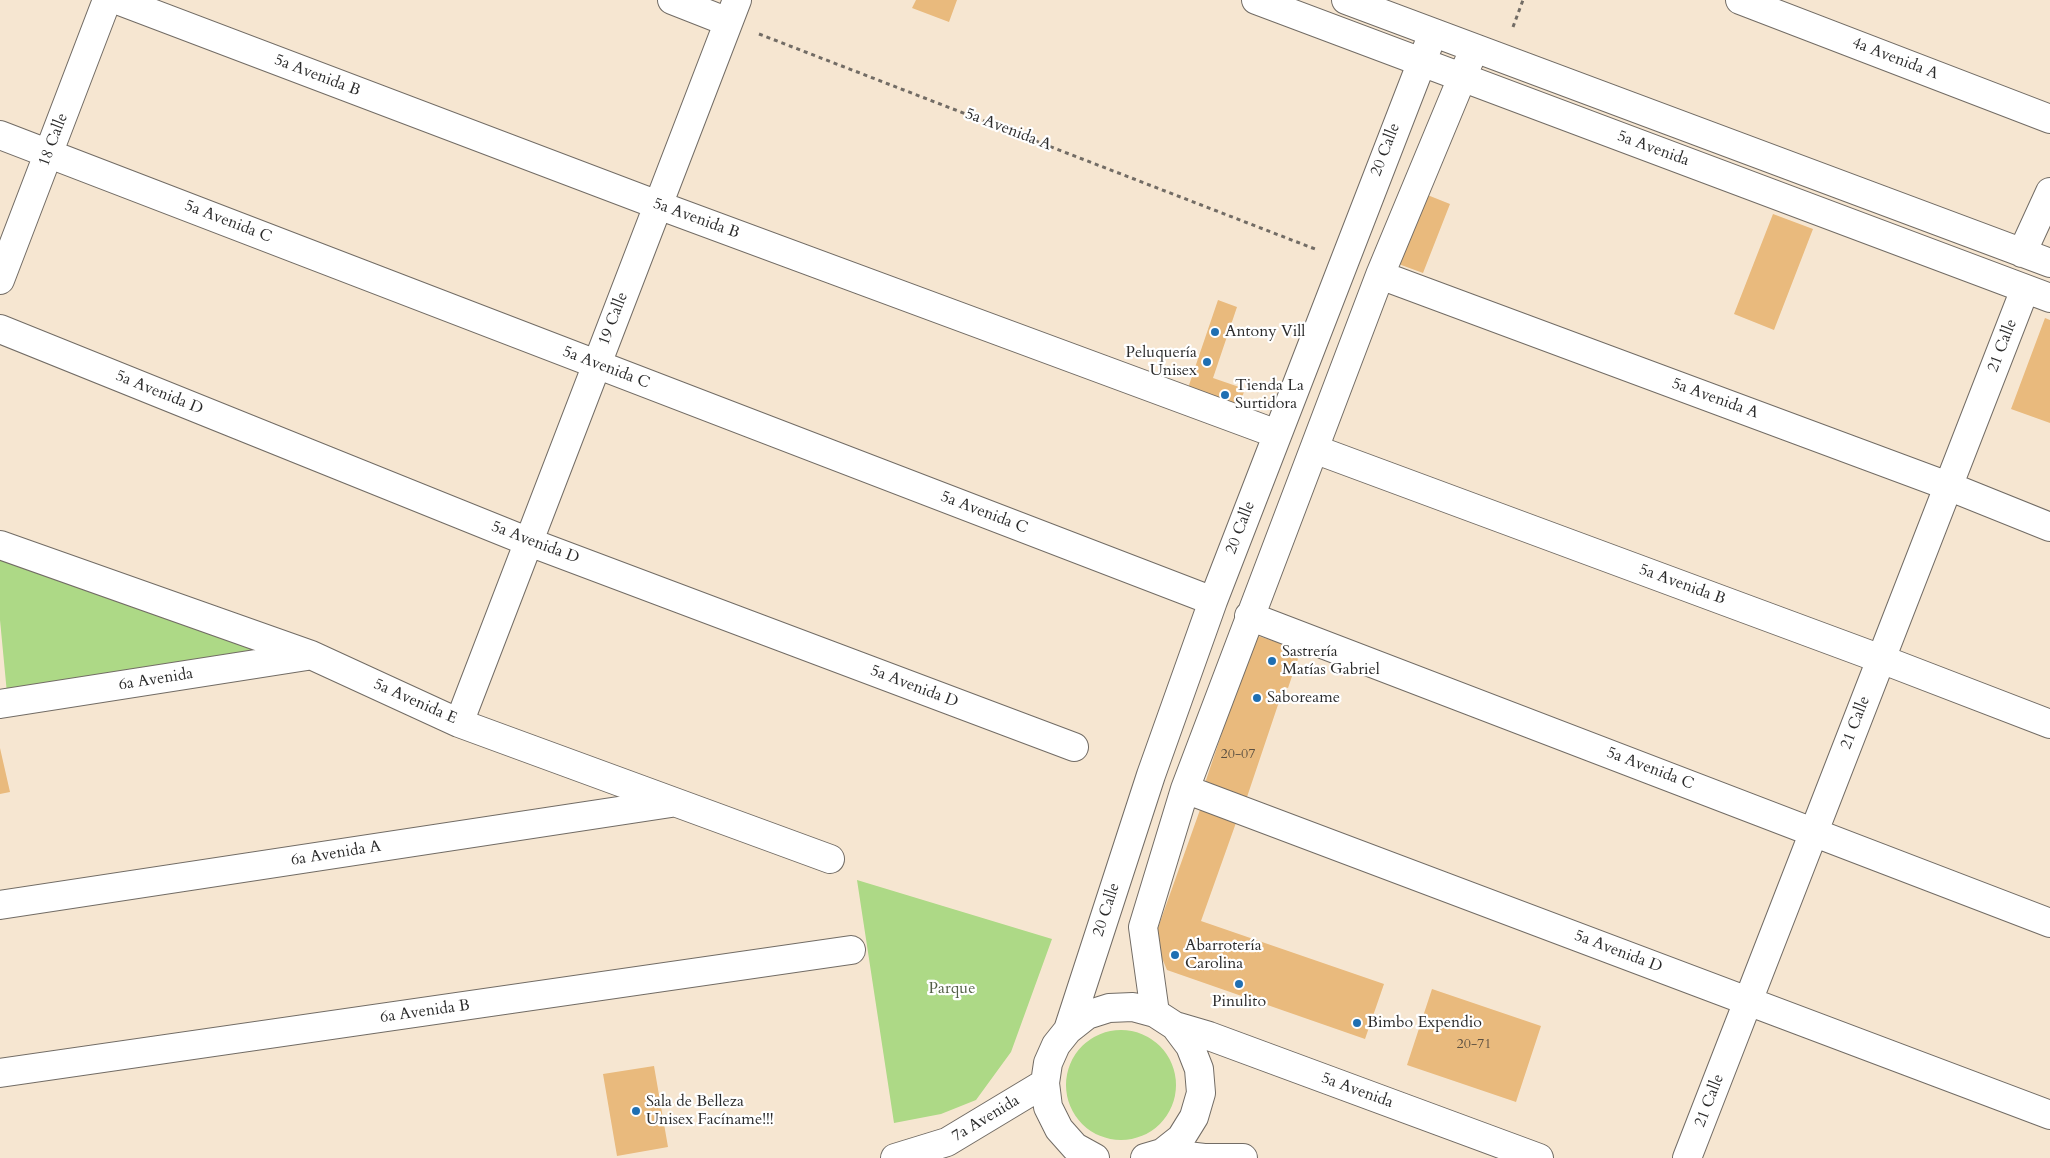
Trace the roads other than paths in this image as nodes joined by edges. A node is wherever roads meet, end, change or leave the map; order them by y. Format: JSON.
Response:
{"nodes":[{"id":1,"x":108,"y":0,"type":"edge"},
{"id":2,"x":117,"y":0,"type":"edge"},
{"id":3,"x":672,"y":0,"type":"edge"},
{"id":4,"x":1256,"y":0,"type":"edge"},
{"id":5,"x":1346,"y":0,"type":"edge"},
{"id":6,"x":1740,"y":0,"type":"edge"},
{"id":7,"x":733,"y":11,"type":"edge"},
{"id":8,"x":1433,"y":33,"type":"junction"},
{"id":9,"x":1474,"y":49,"type":"junction"},
{"id":10,"x":1420,"y":62,"type":"junction"},
{"id":11,"x":1463,"y":78,"type":"junction"},
{"id":12,"x":2050,"y":119,"type":"edge"},
{"id":13,"x":0,"y":135,"type":"edge"},
{"id":14,"x":48,"y":153,"type":"junction"},
{"id":15,"x":2050,"y":192,"type":"edge"},
{"id":16,"x":658,"y":205,"type":"junction"},
{"id":17,"x":2022,"y":253,"type":"junction"},
{"id":18,"x":2050,"y":263,"type":"edge"},
{"id":19,"x":1380,"y":275,"type":"junction"},
{"id":20,"x":0,"y":280,"type":"edge"},
{"id":21,"x":2038,"y":293,"type":"edge"},
{"id":22,"x":0,"y":329,"type":"edge"},
{"id":23,"x":597,"y":364,"type":"junction"},
{"id":24,"x":1277,"y":434,"type":"junction"},
{"id":25,"x":1314,"y":448,"type":"junction"},
{"id":26,"x":1948,"y":486,"type":"junction"},
{"id":27,"x":2050,"y":527,"type":"edge"},
{"id":28,"x":529,"y":542,"type":"junction"},
{"id":29,"x":0,"y":545,"type":"edge"},
{"id":30,"x":1213,"y":601,"type":"junction"},
{"id":31,"x":1249,"y":616,"type":"junction"},
{"id":32,"x":311,"y":655,"type":"junction"},
{"id":33,"x":1881,"y":659,"type":"junction"},
{"id":34,"x":0,"y":704,"type":"edge"},
{"id":35,"x":459,"y":723,"type":"junction"},
{"id":36,"x":2050,"y":724,"type":"edge"},
{"id":37,"x":1074,"y":747,"type":"dead end"},
{"id":38,"x":1185,"y":789,"type":"junction"},
{"id":39,"x":673,"y":803,"type":"junction"},
{"id":40,"x":1814,"y":832,"type":"junction"},
{"id":41,"x":830,"y":859,"type":"dead end"},
{"id":42,"x":0,"y":905,"type":"edge"},
{"id":43,"x":2050,"y":923,"type":"edge"},
{"id":44,"x":851,"y":950,"type":"dead end"},
{"id":45,"x":1748,"y":1001,"type":"junction"},
{"id":46,"x":1165,"y":1020,"type":"junction"},
{"id":47,"x":1068,"y":1030,"type":"junction"},
{"id":48,"x":0,"y":1073,"type":"edge"},
{"id":49,"x":1045,"y":1083,"type":"junction"},
{"id":50,"x":2050,"y":1115,"type":"edge"},
{"id":51,"x":970,"y":1128,"type":"junction"},
{"id":52,"x":1154,"y":1155,"type":"edge"},
{"id":53,"x":895,"y":1158,"type":"edge"},
{"id":54,"x":957,"y":1158,"type":"edge"},
{"id":55,"x":1095,"y":1158,"type":"edge"},
{"id":56,"x":1243,"y":1158,"type":"edge"},
{"id":57,"x":1539,"y":1158,"type":"edge"},
{"id":58,"x":1687,"y":1158,"type":"edge"}],
"edges":[{"from":1,"to":14,"type":"street","name":"18 Calle"},
{"from":2,"to":16,"type":"street","name":"5a Avenida B"},
{"from":3,"to":7,"type":"street"},
{"from":4,"to":10,"type":"street","name":"5a Avenida"},
{"from":5,"to":8,"type":"street","name":"5a Avenida"},
{"from":6,"to":12,"type":"street","name":"4a Avenida A"},
{"from":7,"to":16,"type":"street","name":"19 Calle"},
{"from":8,"to":9,"type":"street","name":"5a Avenida"},
{"from":8,"to":10,"type":"street","name":"20 Calle"},
{"from":9,"to":11,"type":"street"},
{"from":9,"to":17,"type":"street","name":"5a Avenida"},
{"from":10,"to":11,"type":"street","name":"5a Avenida"},
{"from":10,"to":24,"type":"street","name":"20 Calle"},
{"from":11,"to":19,"type":"street"},
{"from":11,"to":21,"type":"street","name":"5a Avenida"},
{"from":13,"to":14,"type":"street","name":"5a Avenida C"},
{"from":14,"to":20,"type":"street","name":"18 Calle"},
{"from":14,"to":23,"type":"street","name":"5a Avenida C"},
{"from":15,"to":17,"type":"street"},
{"from":16,"to":23,"type":"street","name":"19 Calle"},
{"from":16,"to":24,"type":"street","name":"5a Avenida B"},
{"from":17,"to":18,"type":"street","name":"5a Avenida"},
{"from":19,"to":25,"type":"street"},
{"from":19,"to":26,"type":"street","name":"5a Avenida A"},
{"from":21,"to":26,"type":"street","name":"21 Calle"},
{"from":22,"to":28,"type":"street","name":"5a Avenida D"},
{"from":23,"to":28,"type":"street","name":"19 Calle"},
{"from":23,"to":30,"type":"street","name":"5a Avenida C"},
{"from":24,"to":30,"type":"street","name":"20 Calle"},
{"from":25,"to":31,"type":"street"},
{"from":25,"to":33,"type":"street","name":"5a Avenida B"},
{"from":26,"to":27,"type":"street","name":"5a Avenida A"},
{"from":26,"to":33,"type":"street","name":"21 Calle"},
{"from":28,"to":35,"type":"street","name":"19 Calle"},
{"from":28,"to":37,"type":"street","name":"5a Avenida D"},
{"from":29,"to":32,"type":"street","name":"5a Avenida E"},
{"from":30,"to":47,"type":"street","name":"20 Calle"},
{"from":31,"to":38,"type":"street"},
{"from":31,"to":40,"type":"street","name":"5a Avenida C"},
{"from":32,"to":34,"type":"street","name":"6a Avenida"},
{"from":32,"to":35,"type":"street","name":"5a Avenida E"},
{"from":33,"to":36,"type":"street","name":"5a Avenida B"},
{"from":33,"to":40,"type":"street","name":"21 Calle"},
{"from":35,"to":39,"type":"street","name":"5a Avenida E"},
{"from":38,"to":45,"type":"street","name":"5a Avenida D"},
{"from":38,"to":46,"type":"street"},
{"from":39,"to":41,"type":"street","name":"5a Avenida E"},
{"from":39,"to":42,"type":"street","name":"6a Avenida A"},
{"from":40,"to":43,"type":"street","name":"5a Avenida C"},
{"from":40,"to":45,"type":"street","name":"21 Calle"},
{"from":44,"to":48,"type":"street","name":"6a Avenida B"},
{"from":45,"to":50,"type":"street","name":"5a Avenida D"},
{"from":45,"to":58,"type":"street","name":"21 Calle"},
{"from":46,"to":47,"type":"street","name":"5a Avenida"},
{"from":46,"to":52,"type":"street"},
{"from":46,"to":57,"type":"street","name":"5a Avenida"},
{"from":47,"to":49,"type":"street"},
{"from":49,"to":51,"type":"street","name":"7a Avenida"},
{"from":49,"to":55,"type":"street"},
{"from":51,"to":53,"type":"street","name":"7a Avenida"},
{"from":51,"to":54,"type":"street"},
{"from":52,"to":56,"type":"street"}]}
